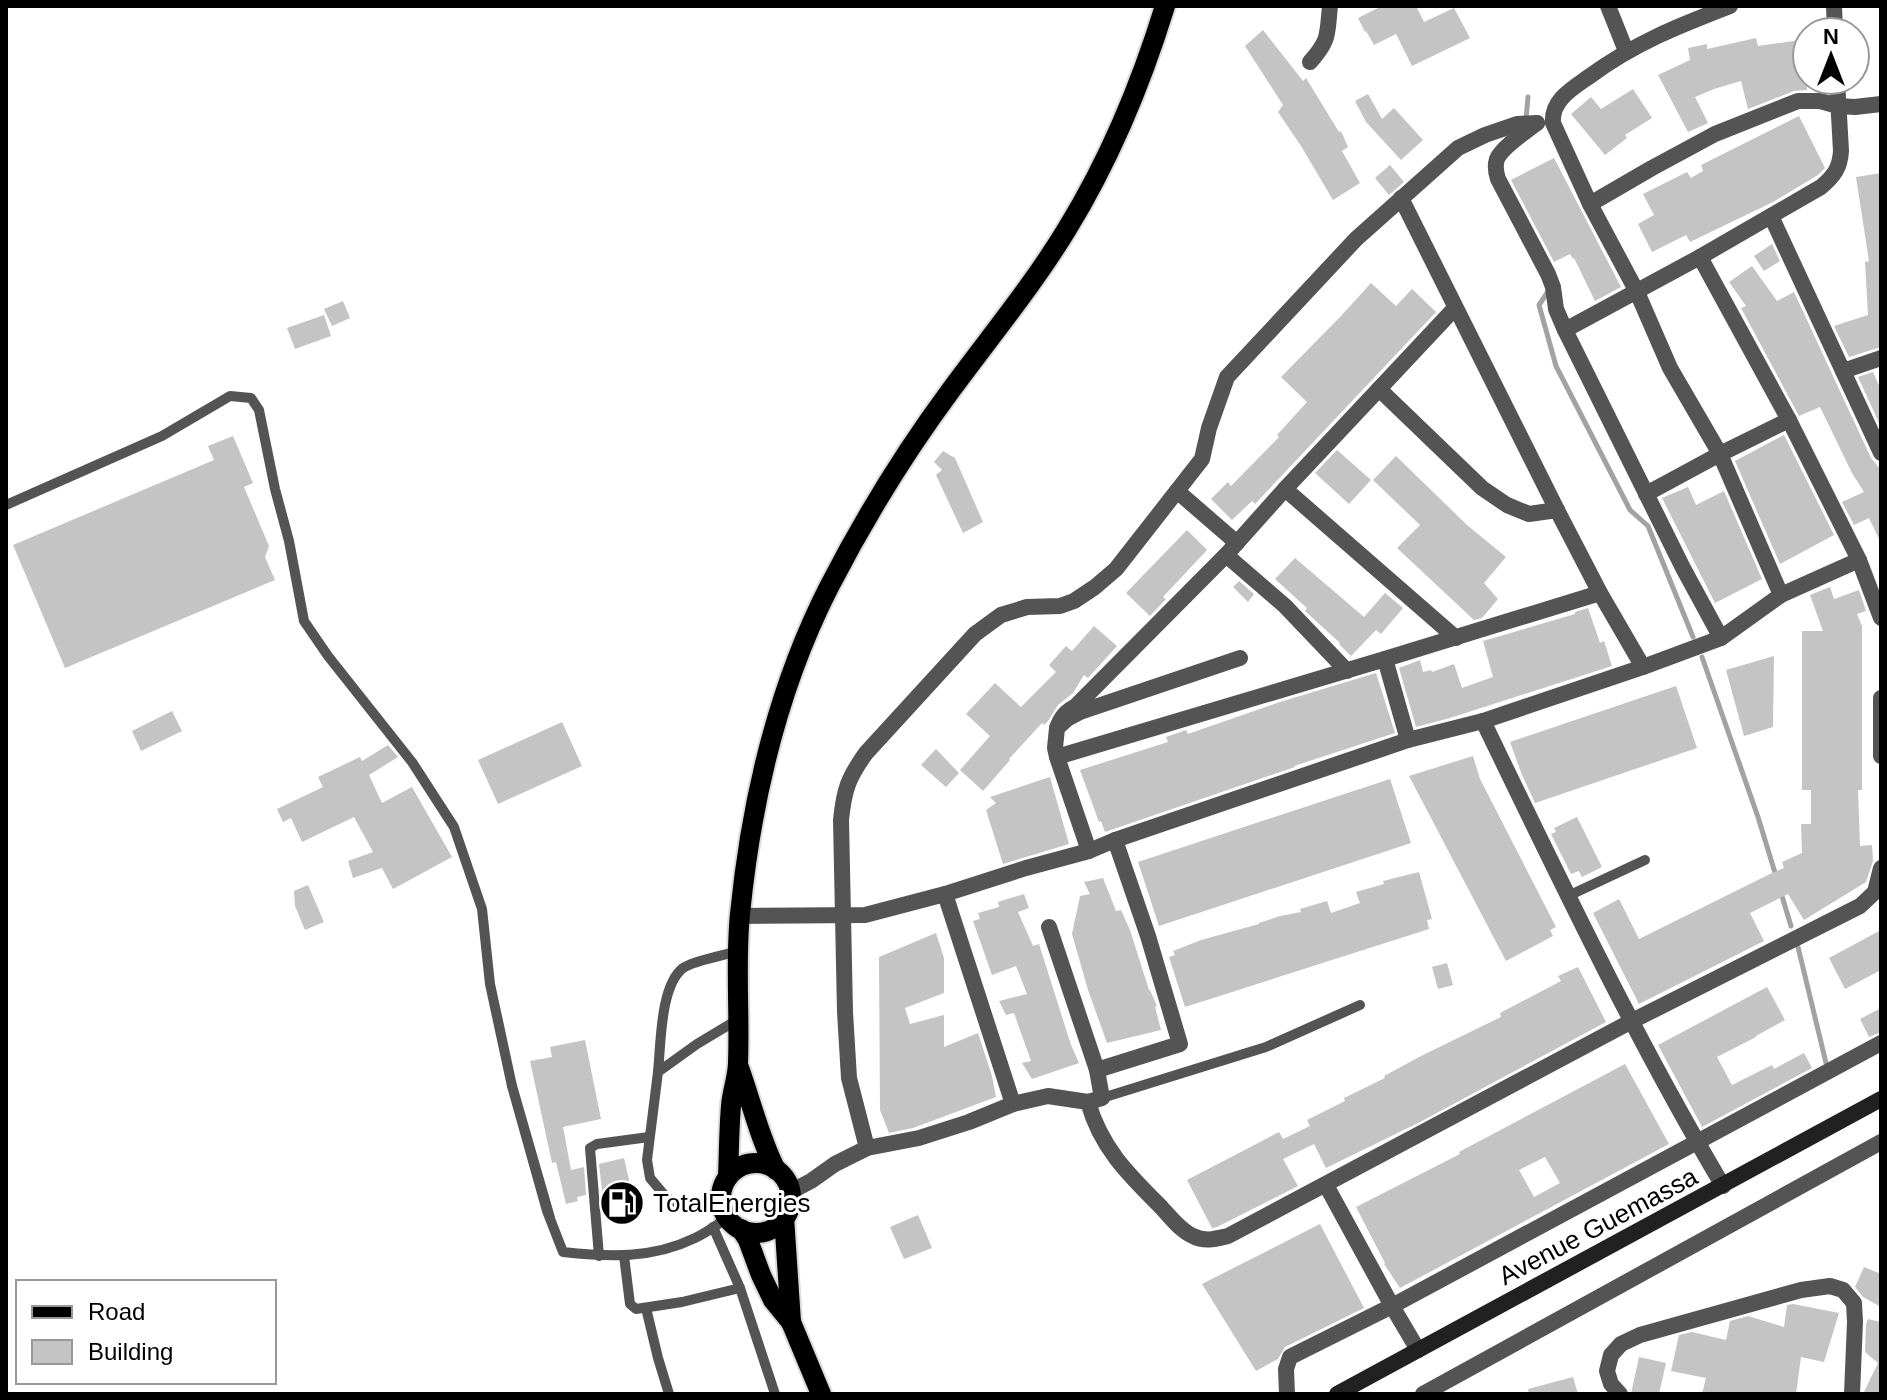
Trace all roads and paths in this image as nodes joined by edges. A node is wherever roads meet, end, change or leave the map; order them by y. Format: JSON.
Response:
{"nodes":[{"id":1,"x":1165,"y":6,"type":"edge"},
{"id":2,"x":1330,"y":6,"type":"edge"},
{"id":3,"x":1608,"y":6,"type":"edge"},
{"id":4,"x":1730,"y":6,"type":"edge"},
{"id":5,"x":1626,"y":51,"type":"junction"},
{"id":6,"x":1310,"y":62,"type":"dead end"},
{"id":7,"x":1838,"y":96,"type":"edge"},
{"id":8,"x":1881,"y":104,"type":"edge"},
{"id":9,"x":1838,"y":106,"type":"junction"},
{"id":10,"x":1552,"y":113,"type":"junction"},
{"id":11,"x":1537,"y":123,"type":"junction"},
{"id":12,"x":1401,"y":198,"type":"junction"},
{"id":13,"x":1590,"y":204,"type":"junction"},
{"id":14,"x":1771,"y":216,"type":"junction"},
{"id":15,"x":1700,"y":257,"type":"junction"},
{"id":16,"x":1637,"y":292,"type":"junction"},
{"id":17,"x":1455,"y":308,"type":"junction"},
{"id":18,"x":1565,"y":330,"type":"junction"},
{"id":19,"x":1881,"y":358,"type":"edge"},
{"id":20,"x":1843,"y":371,"type":"junction"},
{"id":21,"x":1379,"y":389,"type":"junction"},
{"id":22,"x":1789,"y":420,"type":"junction"},
{"id":23,"x":1881,"y":453,"type":"edge"},
{"id":24,"x":1720,"y":454,"type":"junction"},
{"id":25,"x":1285,"y":489,"type":"junction"},
{"id":26,"x":1177,"y":491,"type":"junction"},
{"id":27,"x":1646,"y":494,"type":"junction"},
{"id":28,"x":6,"y":505,"type":"edge"},
{"id":29,"x":1557,"y":510,"type":"junction"},
{"id":30,"x":1232,"y":549,"type":"junction"},
{"id":31,"x":1859,"y":560,"type":"junction"},
{"id":32,"x":1876,"y":590,"type":"edge"},
{"id":33,"x":1600,"y":593,"type":"junction"},
{"id":34,"x":1781,"y":595,"type":"junction"},
{"id":35,"x":1881,"y":618,"type":"edge"},
{"id":36,"x":1456,"y":638,"type":"junction"},
{"id":37,"x":1721,"y":638,"type":"junction"},
{"id":38,"x":1240,"y":658,"type":"dead end"},
{"id":39,"x":1385,"y":659,"type":"junction"},
{"id":40,"x":1643,"y":667,"type":"junction"},
{"id":41,"x":1347,"y":671,"type":"junction"},
{"id":42,"x":1881,"y":698,"type":"edge"},
{"id":43,"x":1483,"y":721,"type":"junction"},
{"id":44,"x":1057,"y":728,"type":"junction"},
{"id":45,"x":1408,"y":740,"type":"junction"},
{"id":46,"x":1881,"y":756,"type":"edge"},
{"id":47,"x":1057,"y":757,"type":"junction"},
{"id":48,"x":1115,"y":840,"type":"junction"},
{"id":49,"x":1089,"y":851,"type":"junction"},
{"id":50,"x":1645,"y":860,"type":"dead end"},
{"id":51,"x":1881,"y":868,"type":"edge"},
{"id":52,"x":945,"y":894,"type":"junction"},
{"id":53,"x":1568,"y":896,"type":"junction"},
{"id":54,"x":739,"y":916,"type":"junction"},
{"id":55,"x":842,"y":916,"type":"junction"},
{"id":56,"x":1049,"y":927,"type":"dead end"},
{"id":57,"x":738,"y":951,"type":"junction"},
{"id":58,"x":1360,"y":1005,"type":"dead end"},
{"id":59,"x":737,"y":1020,"type":"junction"},
{"id":60,"x":1632,"y":1021,"type":"junction"},
{"id":61,"x":1881,"y":1043,"type":"edge"},
{"id":62,"x":738,"y":1065,"type":"junction"},
{"id":63,"x":1097,"y":1070,"type":"junction"},
{"id":64,"x":658,"y":1072,"type":"junction"},
{"id":65,"x":1881,"y":1099,"type":"edge"},
{"id":66,"x":1095,"y":1100,"type":"junction"},
{"id":67,"x":1013,"y":1104,"type":"junction"},
{"id":68,"x":649,"y":1137,"type":"junction"},
{"id":69,"x":1697,"y":1142,"type":"junction"},
{"id":70,"x":1881,"y":1142,"type":"edge"},
{"id":71,"x":867,"y":1148,"type":"junction"},
{"id":72,"x":776,"y":1170,"type":"junction"},
{"id":73,"x":728,"y":1177,"type":"junction"},
{"id":74,"x":1326,"y":1185,"type":"junction"},
{"id":75,"x":1723,"y":1186,"type":"junction"},
{"id":76,"x":790,"y":1192,"type":"junction"},
{"id":77,"x":784,"y":1217,"type":"junction"},
{"id":78,"x":726,"y":1221,"type":"junction"},
{"id":79,"x":599,"y":1256,"type":"junction"},
{"id":80,"x":624,"y":1256,"type":"junction"},
{"id":81,"x":740,"y":1288,"type":"junction"},
{"id":82,"x":1392,"y":1306,"type":"junction"},
{"id":83,"x":646,"y":1308,"type":"junction"},
{"id":84,"x":791,"y":1322,"type":"junction"},
{"id":85,"x":1418,"y":1350,"type":"junction"},
{"id":86,"x":669,"y":1394,"type":"edge"},
{"id":87,"x":775,"y":1394,"type":"edge"},
{"id":88,"x":821,"y":1394,"type":"edge"},
{"id":89,"x":1287,"y":1394,"type":"edge"},
{"id":90,"x":1337,"y":1394,"type":"edge"},
{"id":91,"x":1423,"y":1394,"type":"edge"},
{"id":92,"x":1620,"y":1394,"type":"edge"},
{"id":93,"x":1852,"y":1394,"type":"edge"}],
"edges":[{"from":1,"to":54,"type":"main road"},
{"from":2,"to":6,"type":"street"},
{"from":3,"to":5,"type":"street"},
{"from":4,"to":5,"type":"street"},
{"from":5,"to":10,"type":"street"},
{"from":7,"to":9,"type":"street"},
{"from":8,"to":9,"type":"street"},
{"from":9,"to":13,"type":"street"},
{"from":9,"to":14,"type":"street"},
{"from":10,"to":11,"type":"street"},
{"from":10,"to":13,"type":"street"},
{"from":11,"to":12,"type":"street"},
{"from":11,"to":18,"type":"street"},
{"from":12,"to":17,"type":"street"},
{"from":12,"to":26,"type":"street"},
{"from":13,"to":16,"type":"street"},
{"from":14,"to":15,"type":"street"},
{"from":14,"to":20,"type":"street"},
{"from":15,"to":16,"type":"street"},
{"from":15,"to":22,"type":"street"},
{"from":16,"to":18,"type":"street"},
{"from":16,"to":24,"type":"street"},
{"from":17,"to":21,"type":"street"},
{"from":17,"to":29,"type":"street"},
{"from":18,"to":27,"type":"street"},
{"from":19,"to":20,"type":"street"},
{"from":20,"to":23,"type":"street"},
{"from":21,"to":25,"type":"street"},
{"from":21,"to":29,"type":"street"},
{"from":22,"to":24,"type":"street"},
{"from":22,"to":31,"type":"street"},
{"from":24,"to":27,"type":"street"},
{"from":24,"to":34,"type":"street"},
{"from":25,"to":30,"type":"street"},
{"from":25,"to":36,"type":"street"},
{"from":26,"to":30,"type":"street"},
{"from":26,"to":55,"type":"street"},
{"from":27,"to":37,"type":"street"},
{"from":28,"to":79,"type":"lane"},
{"from":29,"to":33,"type":"street"},
{"from":30,"to":41,"type":"street"},
{"from":30,"to":44,"type":"street"},
{"from":31,"to":32,"type":"street"},
{"from":31,"to":34,"type":"street"},
{"from":32,"to":35,"type":"street"},
{"from":33,"to":36,"type":"street"},
{"from":33,"to":40,"type":"street"},
{"from":34,"to":37,"type":"street"},
{"from":36,"to":39,"type":"street"},
{"from":37,"to":40,"type":"street"},
{"from":38,"to":44,"type":"street"},
{"from":39,"to":41,"type":"street"},
{"from":39,"to":45,"type":"street"},
{"from":40,"to":43,"type":"street"},
{"from":41,"to":47,"type":"street"},
{"from":42,"to":46,"type":"street"},
{"from":43,"to":45,"type":"street"},
{"from":43,"to":53,"type":"street"},
{"from":44,"to":47,"type":"street"},
{"from":45,"to":48,"type":"street"},
{"from":47,"to":49,"type":"street"},
{"from":48,"to":49,"type":"street"},
{"from":48,"to":63,"type":"street"},
{"from":49,"to":52,"type":"street"},
{"from":50,"to":53,"type":"lane"},
{"from":51,"to":60,"type":"street"},
{"from":52,"to":55,"type":"street"},
{"from":52,"to":67,"type":"street"},
{"from":53,"to":60,"type":"street"},
{"from":54,"to":55,"type":"street"},
{"from":54,"to":57,"type":"main road"},
{"from":55,"to":71,"type":"street"},
{"from":56,"to":63,"type":"street"},
{"from":57,"to":59,"type":"main road"},
{"from":57,"to":64,"type":"lane"},
{"from":58,"to":66,"type":"lane"},
{"from":59,"to":62,"type":"main road"},
{"from":59,"to":64,"type":"lane"},
{"from":60,"to":69,"type":"street"},
{"from":60,"to":74,"type":"street"},
{"from":61,"to":69,"type":"street"},
{"from":62,"to":72,"type":"main road"},
{"from":62,"to":73,"type":"main road"},
{"from":63,"to":66,"type":"street"},
{"from":64,"to":68,"type":"lane"},
{"from":65,"to":75,"type":"main road","name":"Avenue Guemassa"},
{"from":66,"to":67,"type":"street"},
{"from":66,"to":74,"type":"street"},
{"from":67,"to":71,"type":"street"},
{"from":68,"to":78,"type":"lane"},
{"from":68,"to":79,"type":"lane"},
{"from":69,"to":75,"type":"street"},
{"from":69,"to":82,"type":"street"},
{"from":70,"to":91,"type":"street"},
{"from":71,"to":76,"type":"street"},
{"from":72,"to":73,"type":"main road"},
{"from":72,"to":76,"type":"main road"},
{"from":73,"to":78,"type":"main road"},
{"from":74,"to":82,"type":"street"},
{"from":75,"to":85,"type":"main road","name":"Avenue Guemassa"},
{"from":76,"to":77,"type":"main road"},
{"from":77,"to":78,"type":"main road"},
{"from":77,"to":84,"type":"main road"},
{"from":78,"to":80,"type":"lane"},
{"from":78,"to":81,"type":"lane"},
{"from":78,"to":84,"type":"main road"},
{"from":79,"to":80,"type":"lane"},
{"from":80,"to":83,"type":"lane"},
{"from":81,"to":83,"type":"lane"},
{"from":81,"to":87,"type":"lane"},
{"from":82,"to":85,"type":"street"},
{"from":82,"to":89,"type":"street"},
{"from":83,"to":86,"type":"lane"},
{"from":84,"to":88,"type":"main road"},
{"from":85,"to":90,"type":"main road","name":"Avenue Guemassa"},
{"from":92,"to":93,"type":"street"}]}
